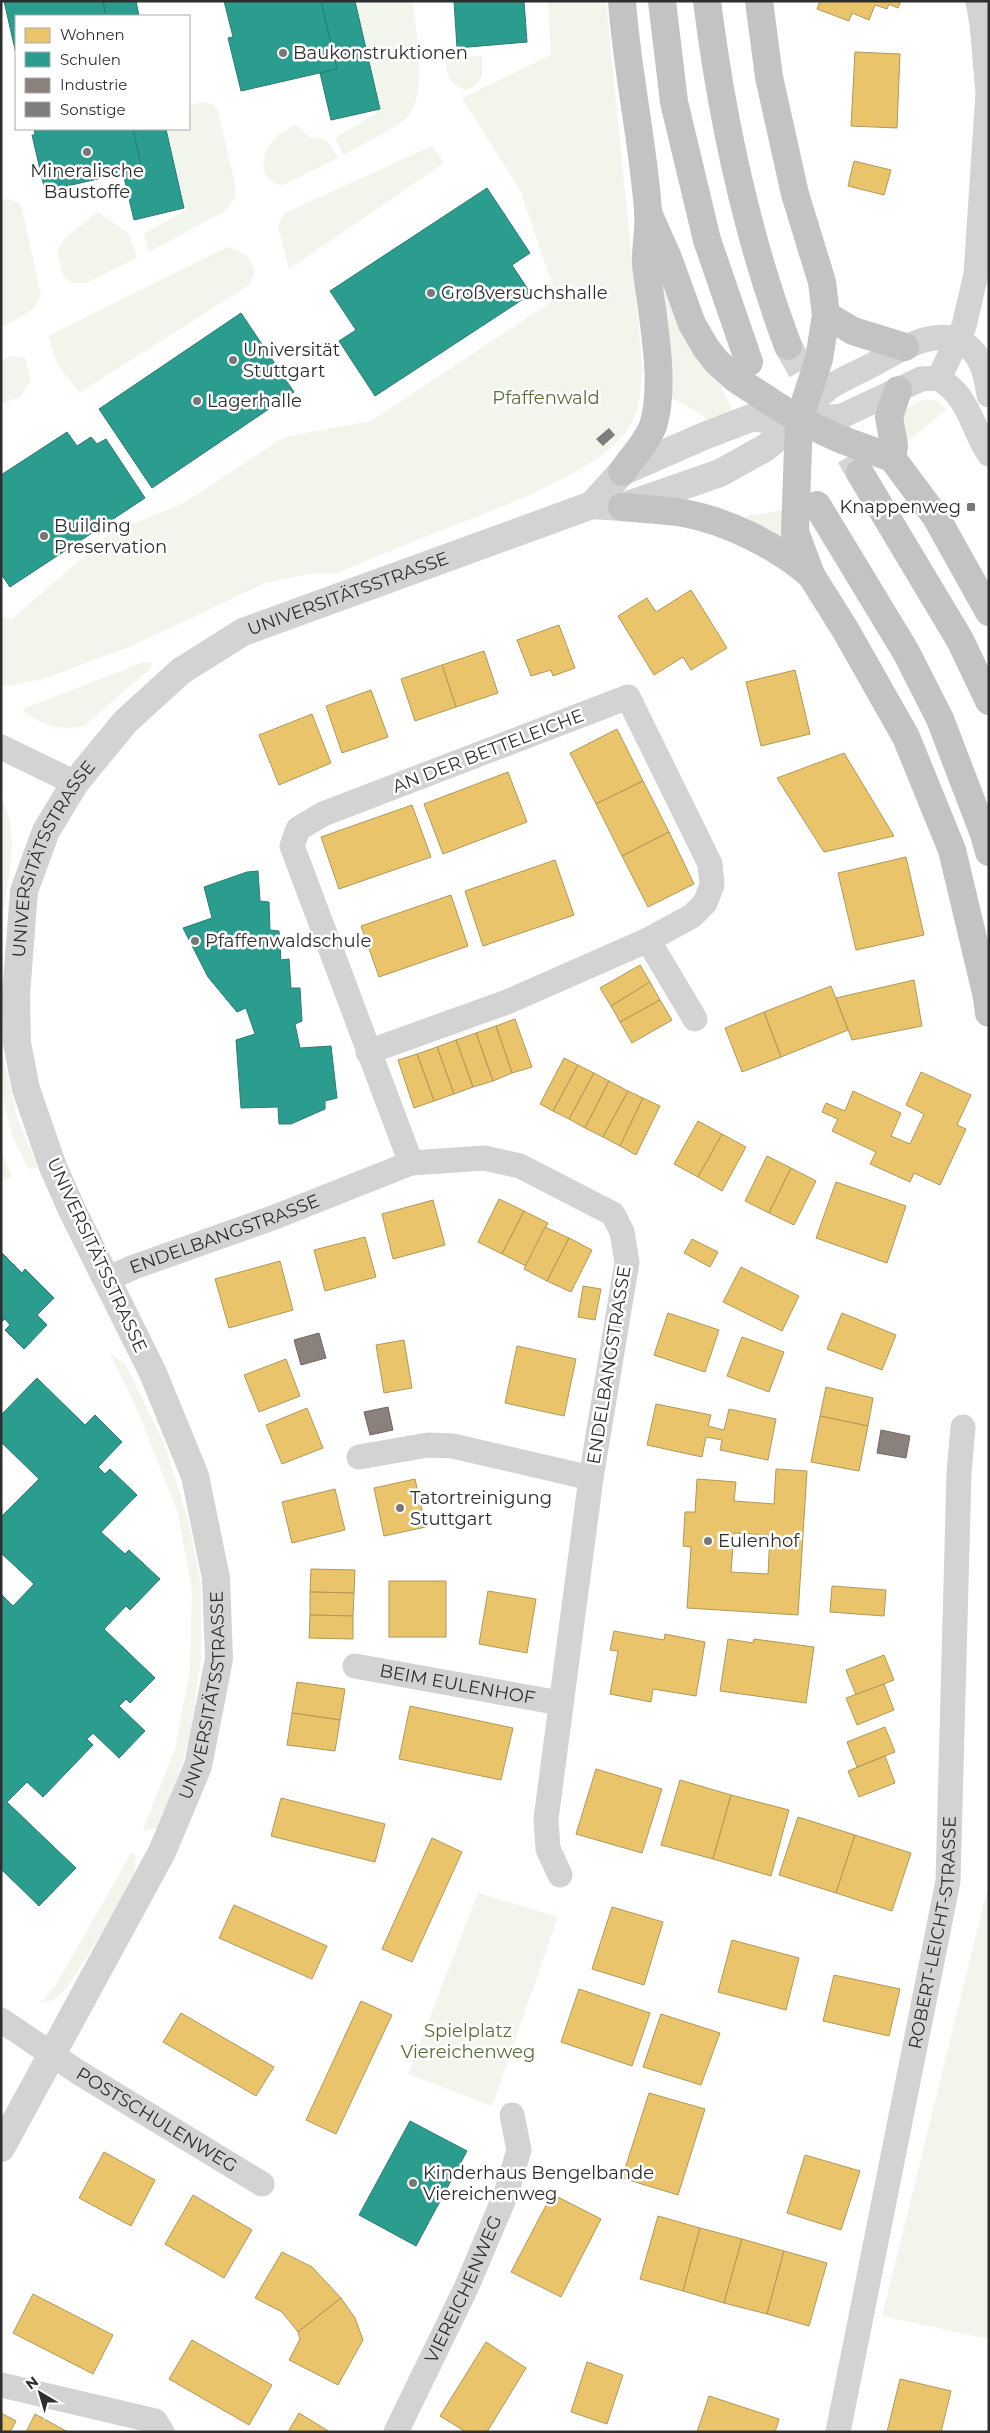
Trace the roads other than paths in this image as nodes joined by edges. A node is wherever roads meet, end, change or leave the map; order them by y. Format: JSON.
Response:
{"nodes":[{"id":1,"x":622,"y":1,"type":"edge"},
{"id":2,"x":662,"y":1,"type":"edge"},
{"id":3,"x":707,"y":1,"type":"edge"},
{"id":4,"x":759,"y":1,"type":"edge"},
{"id":5,"x":978,"y":1,"type":"edge"},
{"id":6,"x":648,"y":213,"type":"junction"},
{"id":7,"x":826,"y":315,"type":"junction"},
{"id":8,"x":958,"y":341,"type":"junction"},
{"id":9,"x":788,"y":346,"type":"tunnel mouth"},
{"id":10,"x":904,"y":347,"type":"junction"},
{"id":11,"x":748,"y":362,"type":"dead end"},
{"id":12,"x":920,"y":382,"type":"junction"},
{"id":13,"x":989,"y":395,"type":"edge"},
{"id":14,"x":798,"y":420,"type":"junction"},
{"id":15,"x":989,"y":454,"type":"edge"},
{"id":16,"x":892,"y":458,"type":"junction"},
{"id":17,"x":622,"y":472,"type":"junction"},
{"id":18,"x":860,"y":474,"type":"tunnel mouth"},
{"id":19,"x":592,"y":505,"type":"junction"},
{"id":20,"x":817,"y":505,"type":"dead end"},
{"id":21,"x":622,"y":507,"type":"junction"},
{"id":22,"x":811,"y":575,"type":"junction"},
{"id":23,"x":989,"y":612,"type":"edge"},
{"id":24,"x":906,"y":652,"type":"junction"},
{"id":25,"x":989,"y":701,"type":"edge"},
{"id":26,"x":1,"y":747,"type":"edge"},
{"id":27,"x":75,"y":782,"type":"junction"},
{"id":28,"x":989,"y":797,"type":"edge"},
{"id":29,"x":989,"y":852,"type":"edge"},
{"id":30,"x":648,"y":940,"type":"junction"},
{"id":31,"x":989,"y":1013,"type":"edge"},
{"id":32,"x":695,"y":1019,"type":"dead end"},
{"id":33,"x":368,"y":1052,"type":"junction"},
{"id":34,"x":411,"y":1162,"type":"junction"},
{"id":35,"x":105,"y":1280,"type":"junction"},
{"id":36,"x":963,"y":1427,"type":"dead end"},
{"id":37,"x":359,"y":1457,"type":"dead end"},
{"id":38,"x":591,"y":1478,"type":"junction"},
{"id":39,"x":355,"y":1666,"type":"dead end"},
{"id":40,"x":560,"y":1703,"type":"junction"},
{"id":41,"x":560,"y":1875,"type":"dead end"},
{"id":42,"x":1,"y":2020,"type":"edge"},
{"id":43,"x":52,"y":2054,"type":"junction"},
{"id":44,"x":512,"y":2115,"type":"dead end"},
{"id":45,"x":1,"y":2148,"type":"edge"},
{"id":46,"x":262,"y":2184,"type":"dead end"},
{"id":47,"x":1,"y":2385,"type":"edge"},
{"id":48,"x":162,"y":2432,"type":"edge"},
{"id":49,"x":396,"y":2432,"type":"edge"},
{"id":50,"x":838,"y":2432,"type":"edge"}],
"edges":[{"from":1,"to":6,"type":"highway"},
{"from":2,"to":11,"type":"highway"},
{"from":3,"to":9,"type":"highway"},
{"from":4,"to":7,"type":"highway"},
{"from":5,"to":8,"type":"street"},
{"from":6,"to":14,"type":"highway"},
{"from":6,"to":17,"type":"highway"},
{"from":7,"to":10,"type":"highway"},
{"from":7,"to":14,"type":"highway"},
{"from":8,"to":10,"type":"street","name":"UNIVERSITÄTSSTRASSE"},
{"from":8,"to":12,"type":"street"},
{"from":8,"to":13,"type":"street"},
{"from":10,"to":14,"type":"street","name":"UNIVERSITÄTSSTRASSE"},
{"from":12,"to":14,"type":"street","name":"UNIVERSITÄTSSTRASSE"},
{"from":12,"to":15,"type":"street"},
{"from":12,"to":16,"type":"highway"},
{"from":14,"to":16,"type":"highway"},
{"from":14,"to":17,"type":"street","name":"UNIVERSITÄTSSTRASSE"},
{"from":14,"to":21,"type":"street","name":"UNIVERSITÄTSSTRASSE"},
{"from":14,"to":22,"type":"highway"},
{"from":16,"to":23,"type":"highway"},
{"from":17,"to":19,"type":"street","name":"UNIVERSITÄTSSTRASSE"},
{"from":18,"to":25,"type":"highway"},
{"from":19,"to":21,"type":"street","name":"UNIVERSITÄTSSTRASSE"},
{"from":19,"to":27,"type":"street","name":"UNIVERSITÄTSSTRASSE"},
{"from":20,"to":24,"type":"highway"},
{"from":21,"to":22,"type":"highway"},
{"from":22,"to":31,"type":"highway"},
{"from":24,"to":28,"type":"highway"},
{"from":24,"to":29,"type":"highway"},
{"from":26,"to":27,"type":"street"},
{"from":27,"to":35,"type":"street","name":"UNIVERSITÄTSSTRASSE"},
{"from":30,"to":32,"type":"street"},
{"from":30,"to":33,"type":"street","name":"AN DER BETTELEICHE"},
{"from":30,"to":33,"type":"street","name":"AN DER BETTELEICHE"},
{"from":33,"to":34,"type":"street","name":"AN DER BETTELEICHE"},
{"from":34,"to":35,"type":"street","name":"ENDELBANGSTRASSE"},
{"from":34,"to":38,"type":"street","name":"ENDELBANGSTRASSE"},
{"from":35,"to":43,"type":"street","name":"UNIVERSITÄTSSTRASSE"},
{"from":36,"to":50,"type":"street","name":"ROBERT-LEICHT-STRASSE"},
{"from":37,"to":38,"type":"street"},
{"from":38,"to":40,"type":"street","name":"ENDELBANGSTRASSE"},
{"from":39,"to":40,"type":"street","name":"BEIM EULENHOF"},
{"from":40,"to":41,"type":"street","name":"ENDELBANGSTRASSE"},
{"from":42,"to":43,"type":"street"},
{"from":43,"to":45,"type":"street","name":"UNIVERSITÄTSSTRASSE"},
{"from":43,"to":46,"type":"street","name":"POSTSCHULENWEG"},
{"from":44,"to":49,"type":"street","name":"VIEREICHENWEG"},
{"from":47,"to":48,"type":"street"}]}
